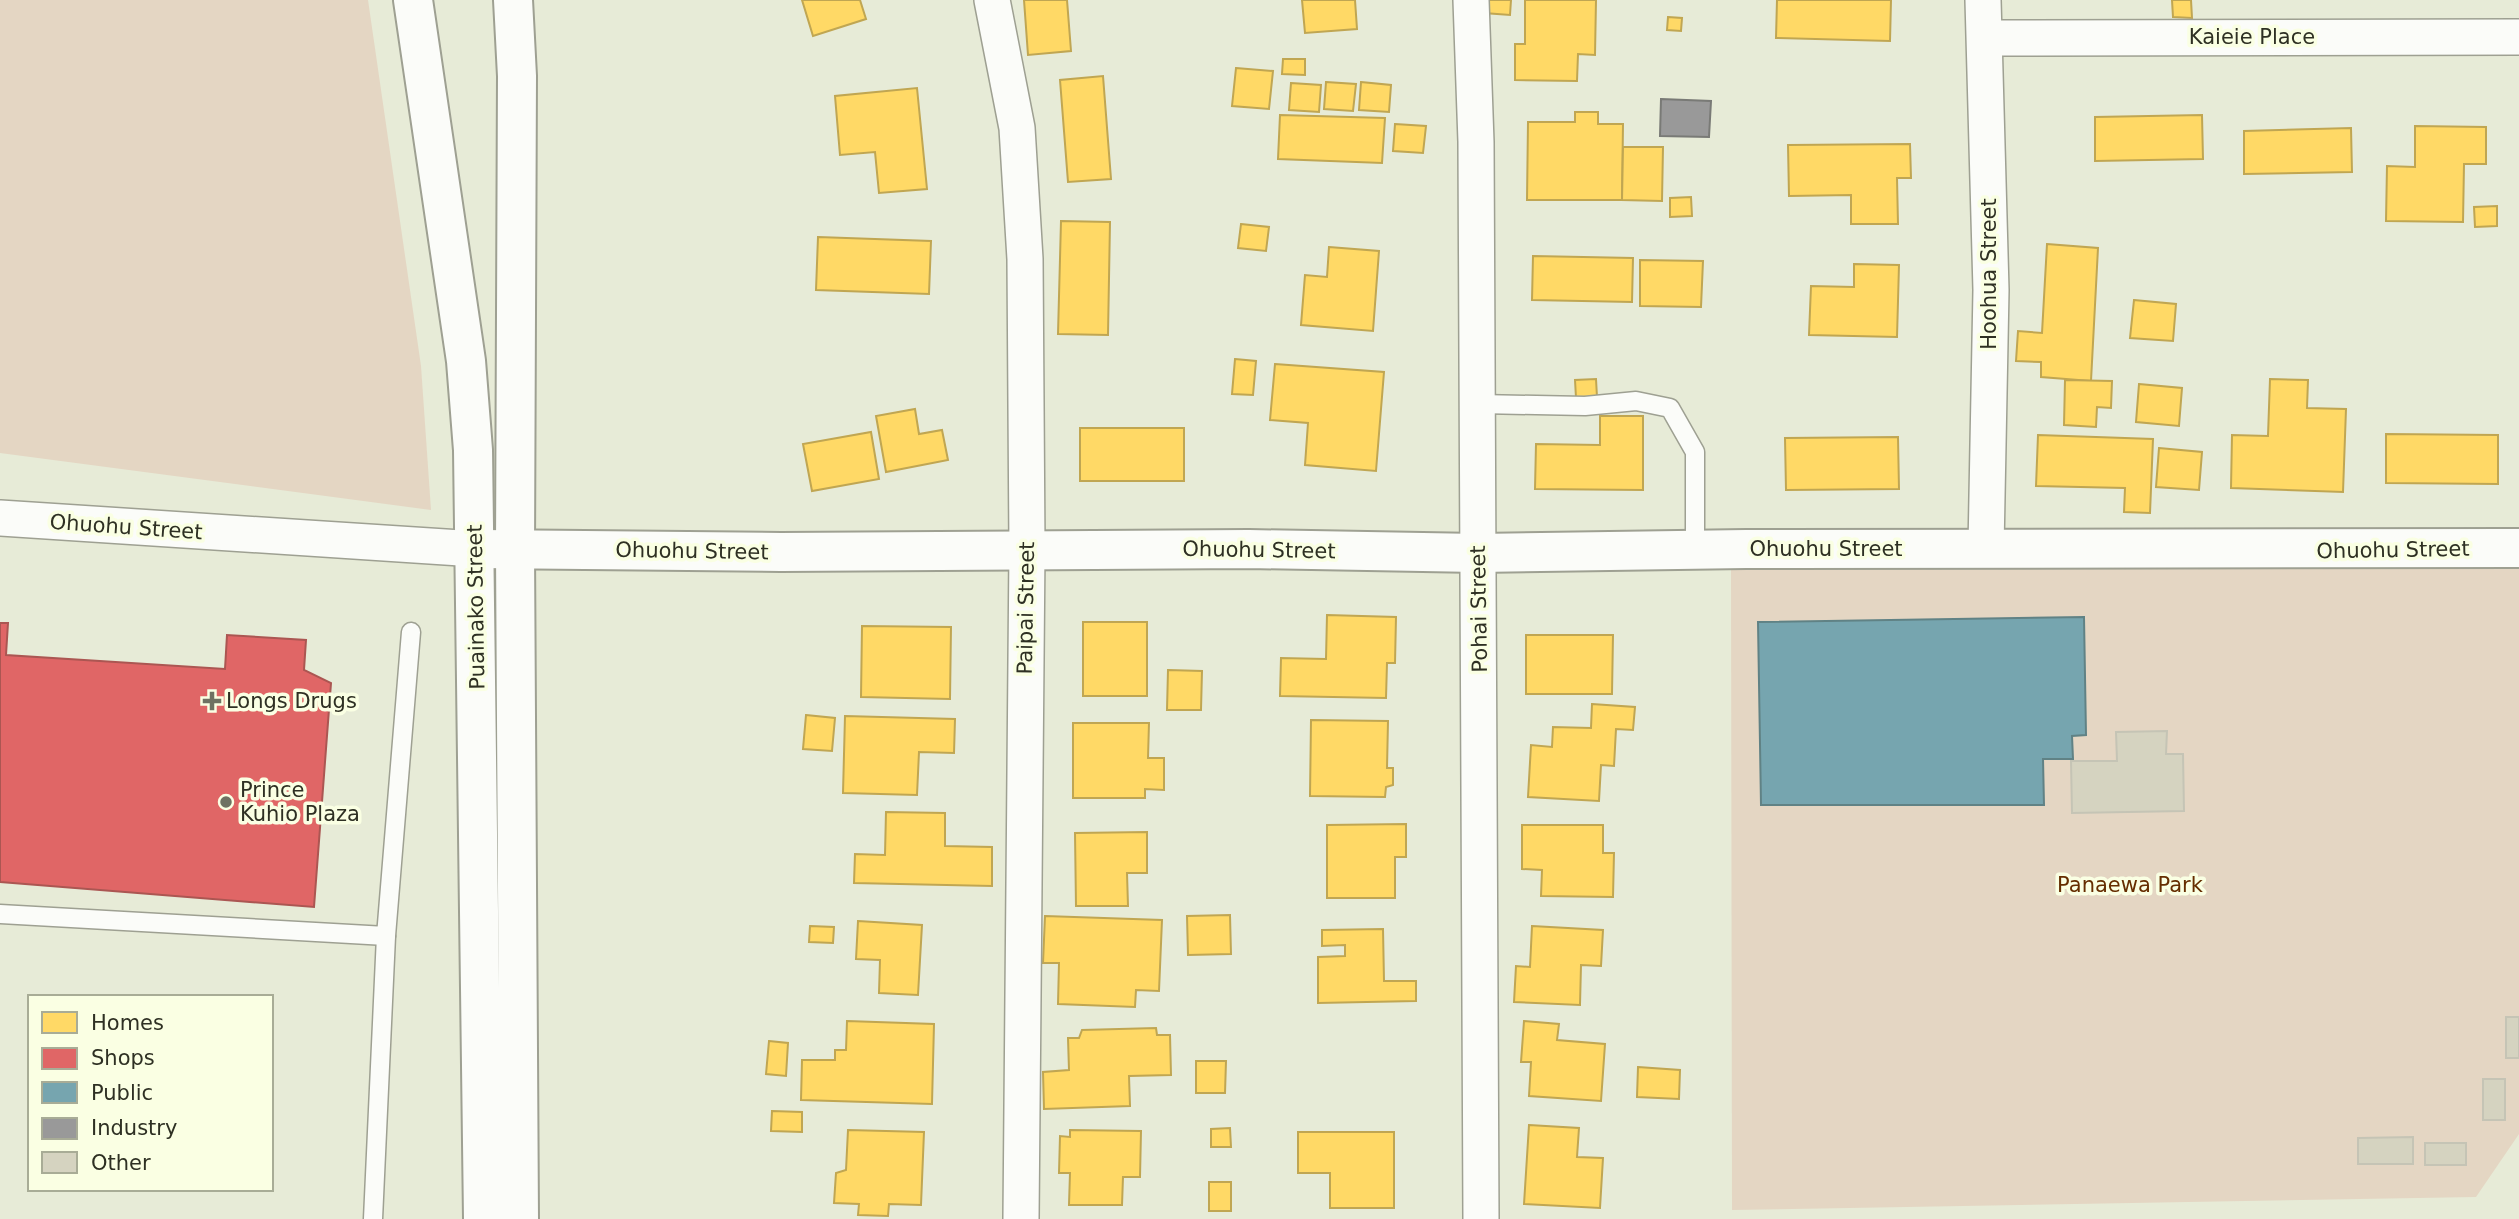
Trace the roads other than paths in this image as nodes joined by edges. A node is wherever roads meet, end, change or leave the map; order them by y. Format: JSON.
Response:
{"nodes":[{"id":1,"x":413,"y":0,"type":"edge"},
{"id":2,"x":513,"y":0,"type":"edge"},
{"id":3,"x":992,"y":0,"type":"edge"},
{"id":4,"x":1471,"y":0,"type":"edge"},
{"id":5,"x":1983,"y":0,"type":"edge"},
{"id":6,"x":1986,"y":37,"type":"junction"},
{"id":7,"x":2519,"y":37,"type":"edge"},
{"id":8,"x":1479,"y":404,"type":"junction"},
{"id":9,"x":0,"y":518,"type":"edge"},
{"id":10,"x":1986,"y":548,"type":"junction"},
{"id":11,"x":2519,"y":548,"type":"edge"},
{"id":12,"x":476,"y":549,"type":"junction"},
{"id":13,"x":1027,"y":549,"type":"junction"},
{"id":14,"x":515,"y":550,"type":"junction"},
{"id":15,"x":1695,"y":550,"type":"junction"},
{"id":16,"x":1478,"y":553,"type":"junction"},
{"id":17,"x":411,"y":632,"type":"dead end"},
{"id":18,"x":0,"y":914,"type":"edge"},
{"id":19,"x":386,"y":936,"type":"junction"},
{"id":20,"x":373,"y":1219,"type":"edge"},
{"id":21,"x":483,"y":1219,"type":"edge"},
{"id":22,"x":519,"y":1219,"type":"edge"},
{"id":23,"x":1021,"y":1219,"type":"edge"},
{"id":24,"x":1481,"y":1219,"type":"edge"}],
"edges":[{"from":1,"to":12,"type":"street","name":"Puainako Street"},
{"from":2,"to":14,"type":"street","name":"Puainako Street"},
{"from":3,"to":13,"type":"street","name":"Paipai Street"},
{"from":4,"to":8,"type":"street","name":"Pohai Street"},
{"from":5,"to":6,"type":"street","name":"Hoohua Street"},
{"from":6,"to":7,"type":"street","name":"Kaieie Place"},
{"from":6,"to":10,"type":"street","name":"Hoohua Street"},
{"from":8,"to":15,"type":"lane"},
{"from":8,"to":16,"type":"street","name":"Pohai Street"},
{"from":9,"to":12,"type":"street","name":"Ohuohu Street"},
{"from":10,"to":11,"type":"street","name":"Ohuohu Street"},
{"from":10,"to":15,"type":"street","name":"Ohuohu Street"},
{"from":12,"to":14,"type":"street","name":"Ohuohu Street"},
{"from":12,"to":21,"type":"street","name":"Puainako Street"},
{"from":13,"to":14,"type":"street","name":"Ohuohu Street"},
{"from":13,"to":16,"type":"street","name":"Ohuohu Street"},
{"from":13,"to":23,"type":"street","name":"Paipai Street"},
{"from":14,"to":22,"type":"street","name":"Puainako Street"},
{"from":15,"to":16,"type":"street","name":"Ohuohu Street"},
{"from":16,"to":24,"type":"street","name":"Pohai Street"},
{"from":17,"to":19,"type":"lane"},
{"from":18,"to":19,"type":"lane"},
{"from":19,"to":20,"type":"lane"}]}
